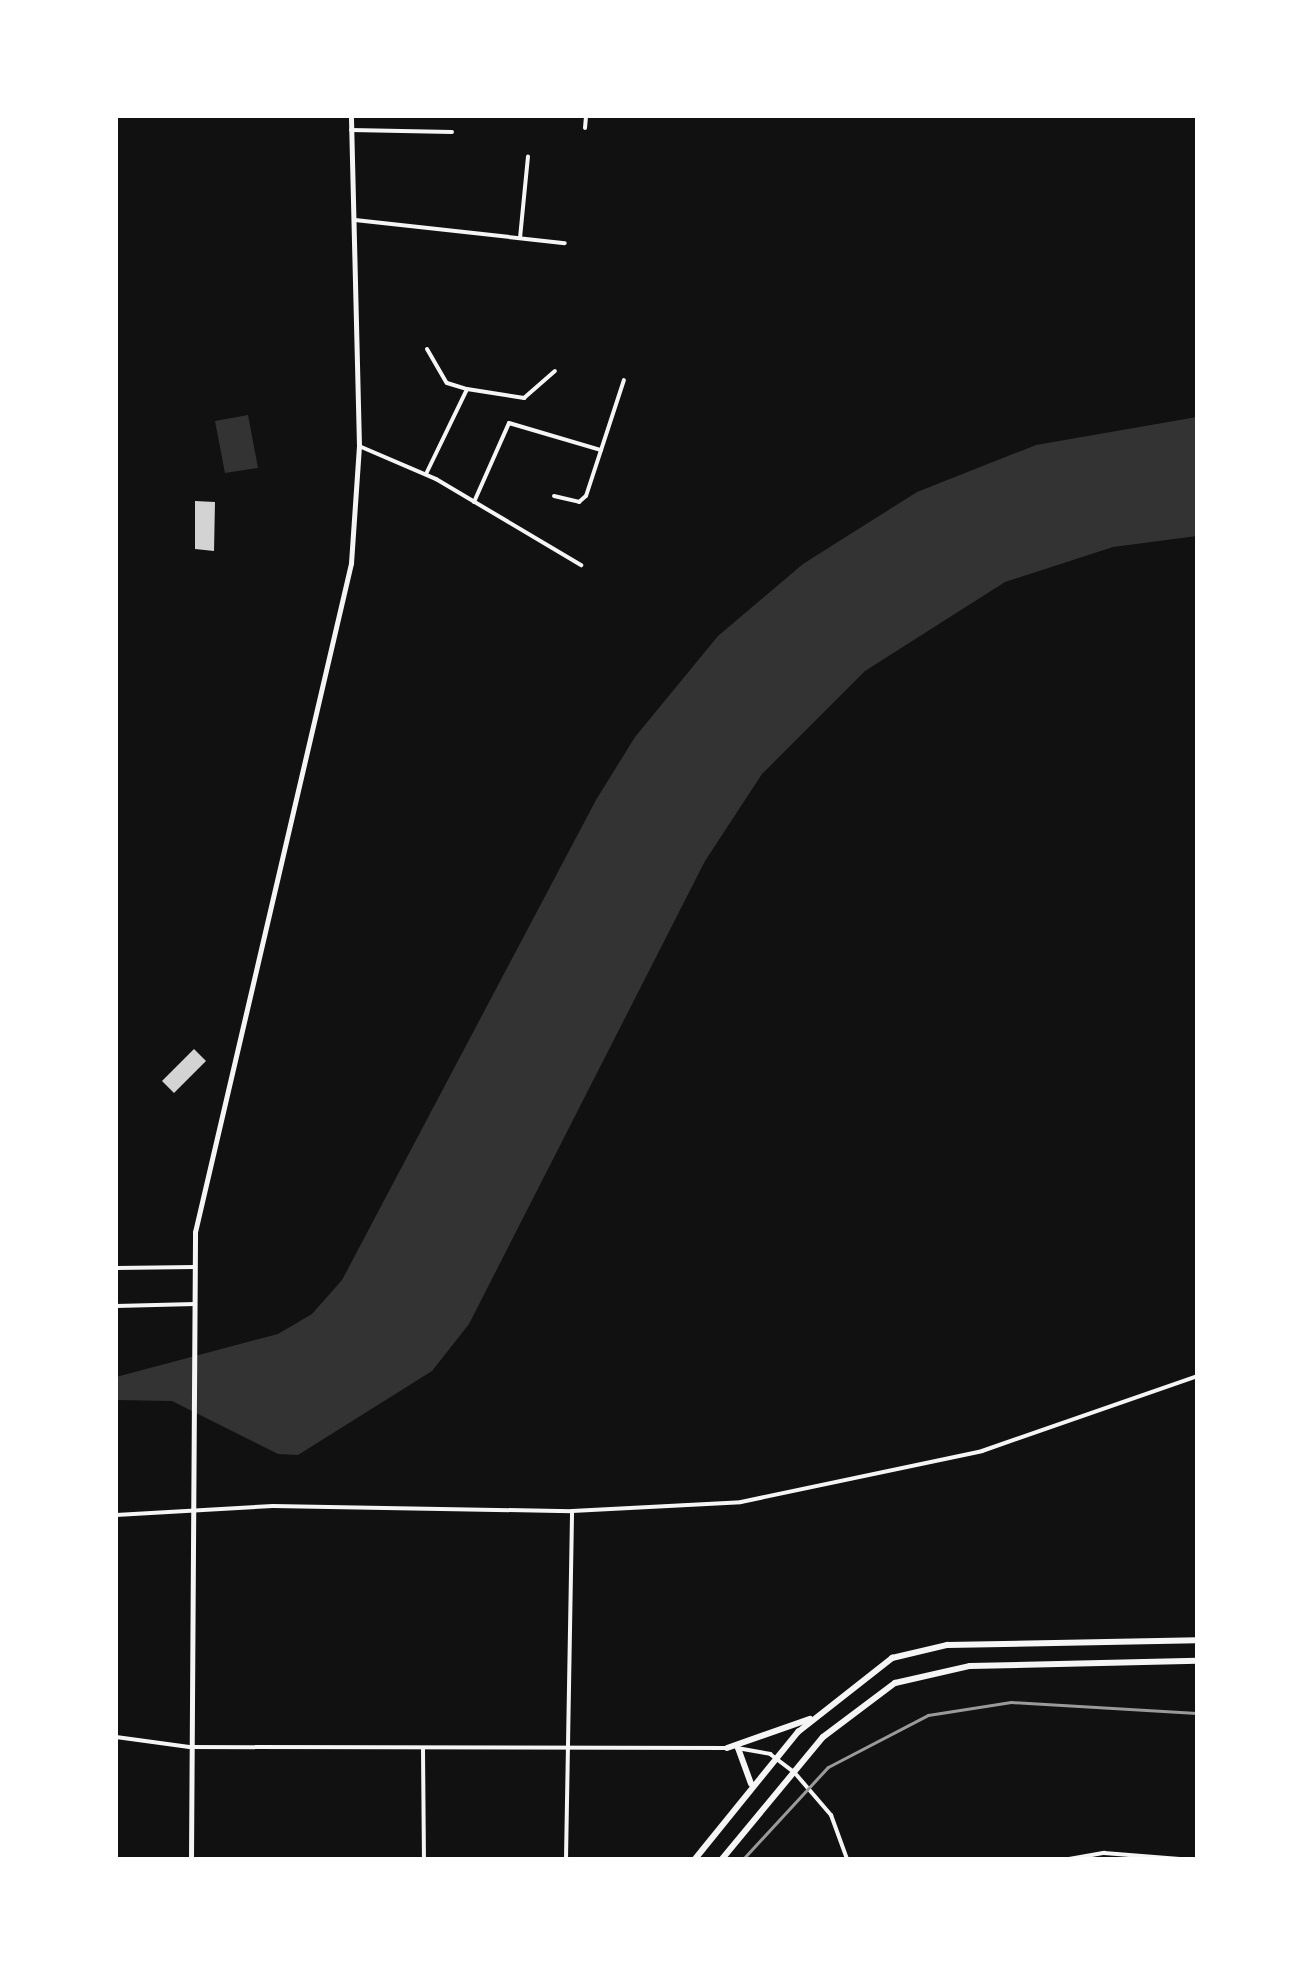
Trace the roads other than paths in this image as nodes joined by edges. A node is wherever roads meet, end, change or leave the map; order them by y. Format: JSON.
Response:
{"nodes":[{"id":1,"x":351,"y":116,"type":"edge"},
{"id":2,"x":586,"y":116,"type":"edge"},
{"id":3,"x":585,"y":128,"type":"dead end"},
{"id":4,"x":351,"y":130,"type":"junction"},
{"id":5,"x":452,"y":132,"type":"dead end"},
{"id":6,"x":528,"y":156,"type":"dead end"},
{"id":7,"x":355,"y":220,"type":"junction"},
{"id":8,"x":520,"y":238,"type":"junction"},
{"id":9,"x":565,"y":243,"type":"dead end"},
{"id":10,"x":427,"y":349,"type":"dead end"},
{"id":11,"x":555,"y":371,"type":"dead end"},
{"id":12,"x":624,"y":380,"type":"dead end"},
{"id":13,"x":467,"y":389,"type":"junction"},
{"id":14,"x":359,"y":446,"type":"junction"},
{"id":15,"x":601,"y":450,"type":"junction"},
{"id":16,"x":426,"y":474,"type":"junction"},
{"id":17,"x":554,"y":496,"type":"dead end"},
{"id":18,"x":474,"y":502,"type":"junction"},
{"id":19,"x":581,"y":565,"type":"dead end"},
{"id":20,"x":195,"y":1267,"type":"junction"},
{"id":21,"x":116,"y":1268,"type":"edge"},
{"id":22,"x":195,"y":1304,"type":"junction"},
{"id":23,"x":116,"y":1306,"type":"edge"},
{"id":24,"x":1197,"y":1376,"type":"edge"},
{"id":25,"x":572,"y":1511,"type":"junction"},
{"id":26,"x":194,"y":1513,"type":"junction"},
{"id":27,"x":116,"y":1515,"type":"edge"},
{"id":28,"x":1197,"y":1640,"type":"edge"},
{"id":29,"x":1197,"y":1661,"type":"edge"},
{"id":30,"x":814,"y":1717,"type":"junction"},
{"id":31,"x":116,"y":1737,"type":"edge"},
{"id":32,"x":189,"y":1747,"type":"junction"},
{"id":33,"x":727,"y":1748,"type":"junction"},
{"id":34,"x":738,"y":1748,"type":"junction"},
{"id":35,"x":423,"y":1749,"type":"junction"},
{"id":36,"x":570,"y":1749,"type":"junction"},
{"id":37,"x":775,"y":1757,"type":"junction"},
{"id":38,"x":794,"y":1772,"type":"junction"},
{"id":39,"x":751,"y":1784,"type":"junction"},
{"id":40,"x":191,"y":1859,"type":"edge"},
{"id":41,"x":424,"y":1859,"type":"edge"},
{"id":42,"x":566,"y":1859,"type":"edge"},
{"id":43,"x":695,"y":1859,"type":"edge"},
{"id":44,"x":722,"y":1859,"type":"edge"},
{"id":45,"x":847,"y":1859,"type":"edge"},
{"id":46,"x":1069,"y":1859,"type":"edge"},
{"id":47,"x":1180,"y":1859,"type":"edge"}],
"edges":[{"from":1,"to":4,"type":"street"},
{"from":2,"to":3,"type":"street"},
{"from":4,"to":5,"type":"street"},
{"from":4,"to":7,"type":"street"},
{"from":6,"to":8,"type":"street"},
{"from":7,"to":8,"type":"street"},
{"from":7,"to":14,"type":"street"},
{"from":8,"to":9,"type":"street"},
{"from":10,"to":13,"type":"street"},
{"from":11,"to":13,"type":"street"},
{"from":12,"to":15,"type":"street"},
{"from":13,"to":16,"type":"street"},
{"from":14,"to":16,"type":"street"},
{"from":14,"to":20,"type":"street"},
{"from":15,"to":17,"type":"street"},
{"from":15,"to":18,"type":"street"},
{"from":16,"to":18,"type":"street"},
{"from":18,"to":19,"type":"street"},
{"from":20,"to":21,"type":"street"},
{"from":20,"to":22,"type":"street"},
{"from":22,"to":23,"type":"street"},
{"from":22,"to":26,"type":"street"},
{"from":24,"to":25,"type":"street"},
{"from":25,"to":26,"type":"street"},
{"from":25,"to":36,"type":"street"},
{"from":26,"to":27,"type":"street"},
{"from":26,"to":32,"type":"street"},
{"from":28,"to":30,"type":"main road"},
{"from":29,"to":38,"type":"main road"},
{"from":30,"to":33,"type":"main road"},
{"from":30,"to":37,"type":"main road"},
{"from":31,"to":32,"type":"street"},
{"from":32,"to":35,"type":"street"},
{"from":32,"to":40,"type":"street"},
{"from":33,"to":34,"type":"street"},
{"from":33,"to":36,"type":"street"},
{"from":34,"to":37,"type":"street"},
{"from":34,"to":39,"type":"main road"},
{"from":35,"to":36,"type":"street"},
{"from":35,"to":41,"type":"street"},
{"from":36,"to":42,"type":"street"},
{"from":37,"to":38,"type":"street"},
{"from":37,"to":39,"type":"main road"},
{"from":38,"to":44,"type":"main road"},
{"from":38,"to":45,"type":"street"},
{"from":39,"to":43,"type":"main road"},
{"from":46,"to":47,"type":"street"}]}
